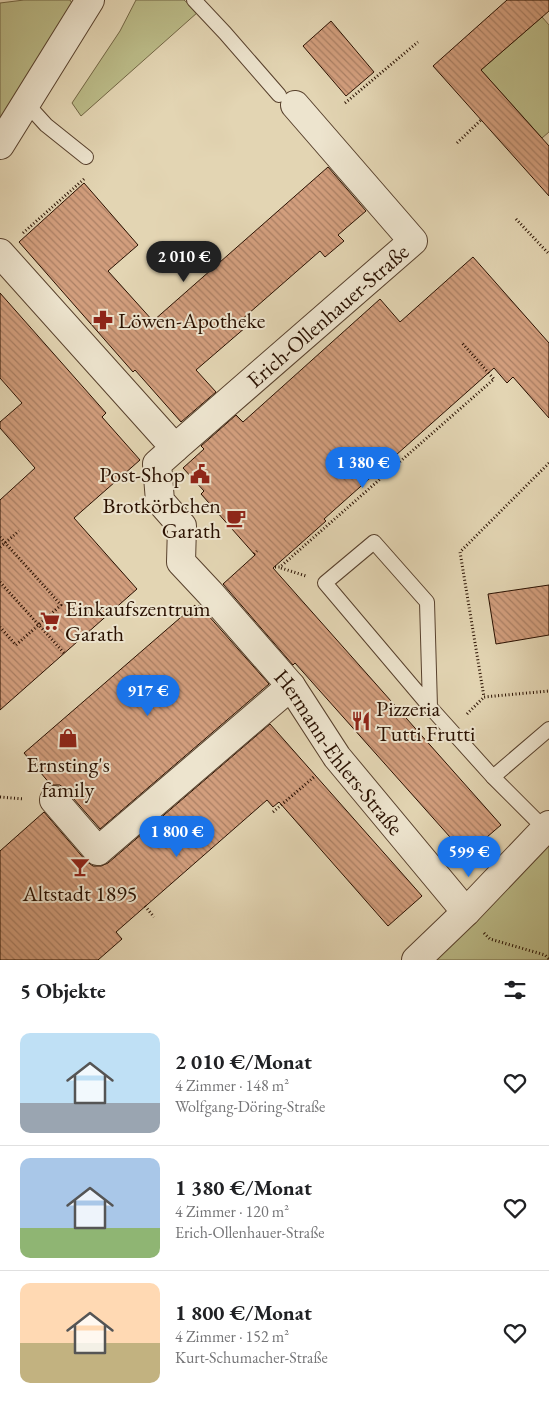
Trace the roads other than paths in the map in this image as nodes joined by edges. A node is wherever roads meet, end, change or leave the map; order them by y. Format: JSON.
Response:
{"nodes":[{"id":1,"x":90,"y":0,"type":"edge"},
{"id":2,"x":194,"y":0,"type":"edge"},
{"id":3,"x":287,"y":100,"type":"joint"},
{"id":4,"x":26,"y":103,"type":"junction"},
{"id":5,"x":0,"y":145,"type":"edge"},
{"id":6,"x":86,"y":157,"type":"dead end"},
{"id":7,"x":0,"y":253,"type":"edge"},
{"id":8,"x":175,"y":448,"type":"junction"},
{"id":9,"x":291,"y":686,"type":"junction"},
{"id":10,"x":430,"y":707,"type":"junction"},
{"id":11,"x":549,"y":729,"type":"edge"},
{"id":12,"x":493,"y":777,"type":"junction"},
{"id":13,"x":54,"y":800,"type":"dead end"},
{"id":14,"x":547,"y":827,"type":"edge"},
{"id":15,"x":466,"y":912,"type":"junction"},
{"id":16,"x":416,"y":960,"type":"edge"}],
"edges":[{"from":1,"to":4,"type":"street"},
{"from":2,"to":3,"type":"lane"},
{"from":3,"to":8,"type":"street","name":"Erich-Ollenhauer-Straße"},
{"from":4,"to":5,"type":"street"},
{"from":4,"to":6,"type":"lane"},
{"from":7,"to":8,"type":"street"},
{"from":8,"to":9,"type":"street","name":"Hermann-Ehlers-Straße"},
{"from":9,"to":13,"type":"street"},
{"from":9,"to":15,"type":"street","name":"Hermann-Ehlers-Straße"},
{"from":10,"to":10,"type":"lane"},
{"from":10,"to":12,"type":"lane"},
{"from":11,"to":12,"type":"lane"},
{"from":12,"to":14,"type":"lane"},
{"from":14,"to":15,"type":"street"},
{"from":15,"to":16,"type":"street"}]}
